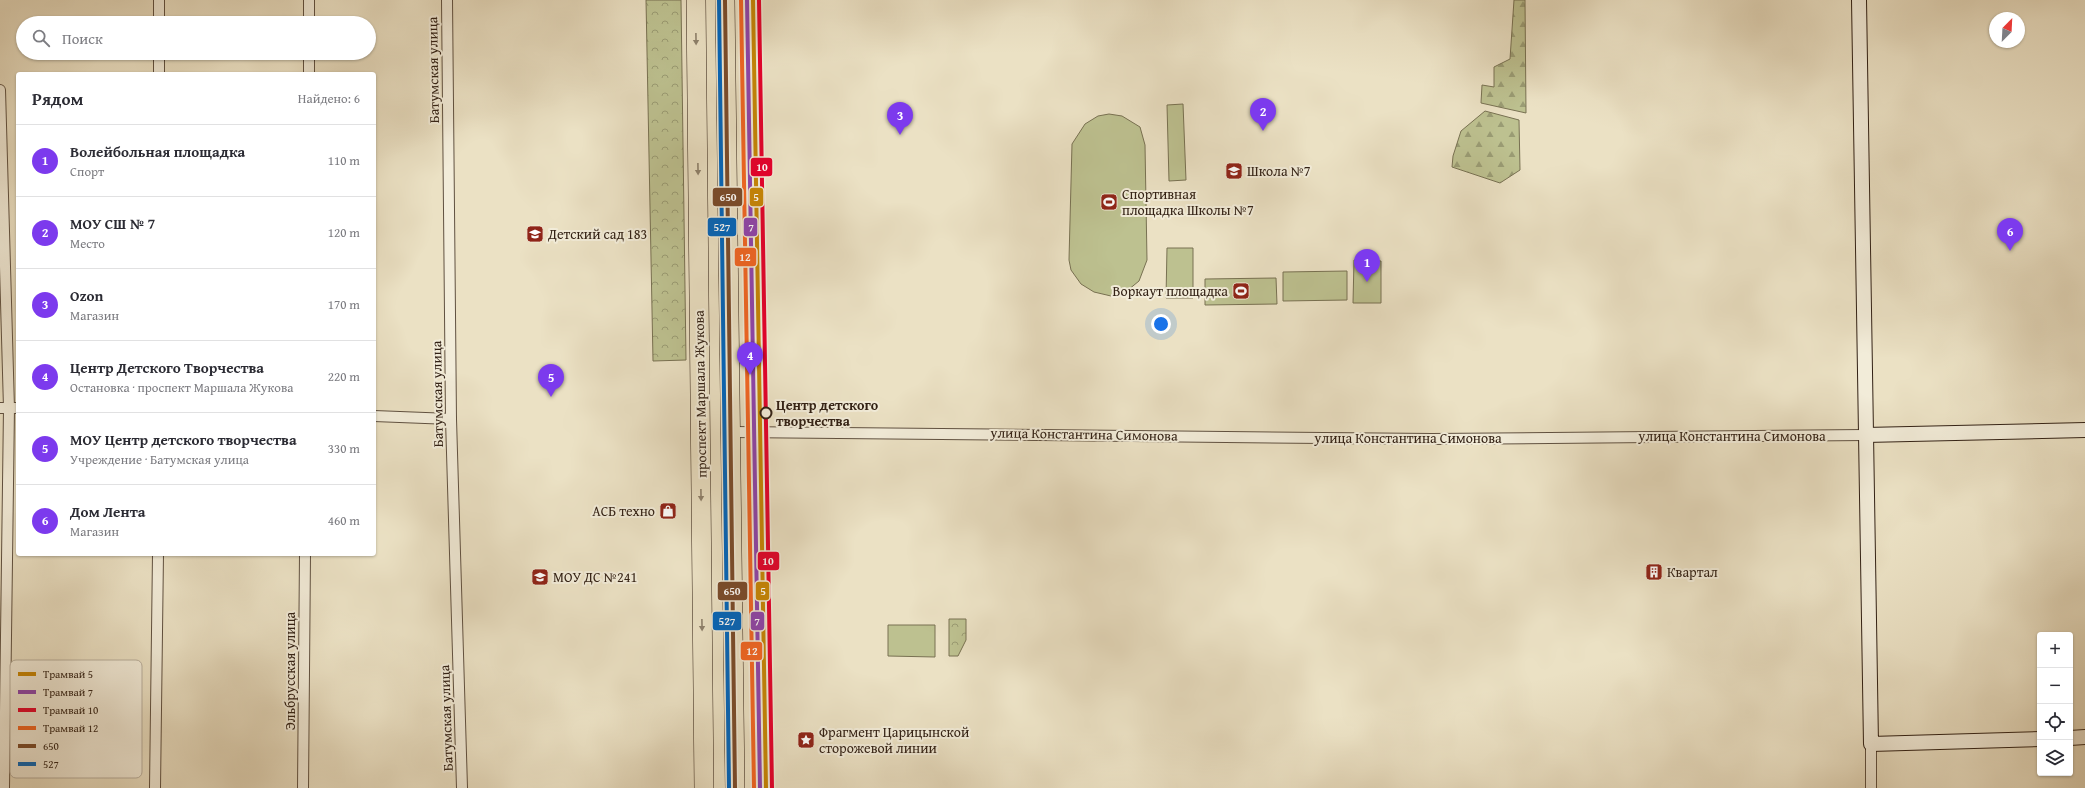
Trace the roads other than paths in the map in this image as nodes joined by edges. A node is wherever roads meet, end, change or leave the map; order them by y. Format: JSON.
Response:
{"nodes":[{"id":1,"x":159,"y":0,"type":"edge"},
{"id":2,"x":309,"y":0,"type":"edge"},
{"id":3,"x":447,"y":0,"type":"edge"},
{"id":4,"x":696,"y":0,"type":"edge"},
{"id":5,"x":725,"y":0,"type":"edge"},
{"id":6,"x":1859,"y":0,"type":"edge"},
{"id":7,"x":159,"y":16,"type":"edge"},
{"id":8,"x":309,"y":16,"type":"edge"},
{"id":9,"x":159,"y":60,"type":"edge"},
{"id":10,"x":309,"y":60,"type":"edge"},
{"id":11,"x":159,"y":72,"type":"edge"},
{"id":12,"x":309,"y":72,"type":"edge"},
{"id":13,"x":0,"y":90,"type":"edge"},
{"id":14,"x":9,"y":408,"type":"edge"},
{"id":15,"x":376,"y":416,"type":"edge"},
{"id":16,"x":451,"y":419,"type":"junction"},
{"id":17,"x":2085,"y":430,"type":"edge"},
{"id":18,"x":731,"y":432,"type":"junction"},
{"id":19,"x":1865,"y":435,"type":"junction"},
{"id":20,"x":158,"y":556,"type":"edge"},
{"id":21,"x":305,"y":556,"type":"edge"},
{"id":22,"x":2085,"y":737,"type":"edge"},
{"id":23,"x":2073,"y":738,"type":"edge"},
{"id":24,"x":2037,"y":739,"type":"edge"},
{"id":25,"x":1870,"y":744,"type":"junction"},
{"id":26,"x":4,"y":788,"type":"edge"},
{"id":27,"x":155,"y":788,"type":"edge"},
{"id":28,"x":303,"y":788,"type":"edge"},
{"id":29,"x":462,"y":788,"type":"edge"},
{"id":30,"x":704,"y":788,"type":"edge"},
{"id":31,"x":735,"y":788,"type":"edge"},
{"id":32,"x":1871,"y":788,"type":"edge"}],
"edges":[{"from":1,"to":7,"type":"street"},
{"from":2,"to":8,"type":"street"},
{"from":3,"to":16,"type":"street","name":"Батумская улица"},
{"from":4,"to":30,"type":"highway","name":"проспект Маршала Жукова","one_way":true},
{"from":5,"to":18,"type":"highway"},
{"from":6,"to":19,"type":"street"},
{"from":9,"to":11,"type":"street"},
{"from":10,"to":12,"type":"street"},
{"from":13,"to":14,"type":"street"},
{"from":14,"to":26,"type":"street"},
{"from":15,"to":16,"type":"street"},
{"from":16,"to":29,"type":"street","name":"Батумская улица"},
{"from":17,"to":19,"type":"street","name":"улица Константина Симонова"},
{"from":18,"to":19,"type":"street","name":"улица Константина Симонова"},
{"from":18,"to":31,"type":"highway"},
{"from":19,"to":25,"type":"street"},
{"from":20,"to":27,"type":"street"},
{"from":21,"to":28,"type":"street","name":"Эльбрусская улица"},
{"from":22,"to":23,"type":"street"},
{"from":24,"to":25,"type":"street"},
{"from":25,"to":32,"type":"street"}]}
